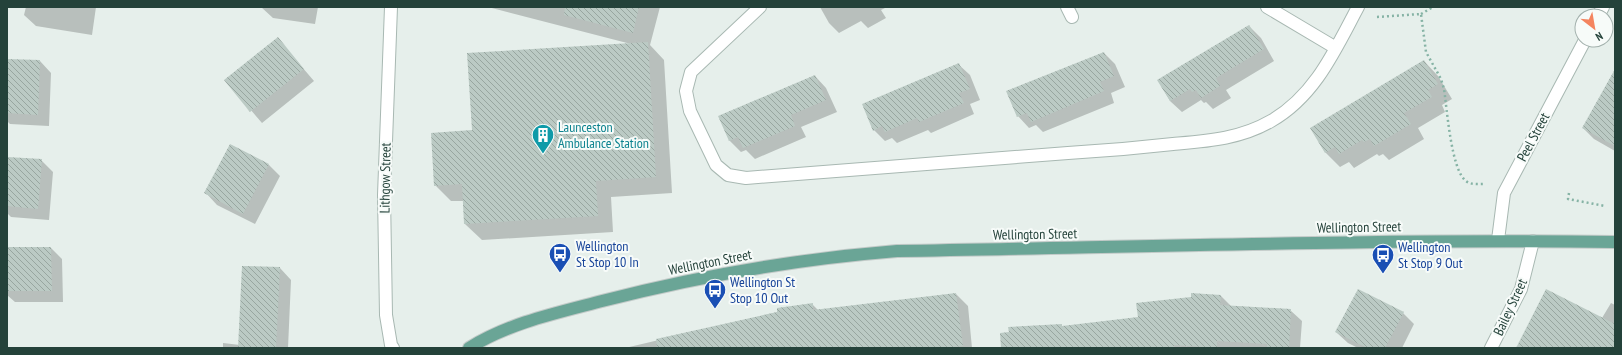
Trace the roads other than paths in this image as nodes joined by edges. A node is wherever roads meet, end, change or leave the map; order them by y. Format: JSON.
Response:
{"nodes":[{"id":1,"x":391,"y":7,"type":"edge"},
{"id":2,"x":760,"y":7,"type":"edge"},
{"id":3,"x":1267,"y":7,"type":"edge"},
{"id":4,"x":1356,"y":10,"type":"edge"},
{"id":5,"x":1336,"y":48,"type":"junction"},
{"id":6,"x":1581,"y":48,"type":"edge"},
{"id":7,"x":1498,"y":240,"type":"junction"},
{"id":8,"x":1533,"y":241,"type":"junction"},
{"id":9,"x":1615,"y":242,"type":"edge"},
{"id":10,"x":393,"y":348,"type":"edge"},
{"id":11,"x":469,"y":348,"type":"edge"},
{"id":12,"x":1491,"y":348,"type":"edge"}],
"edges":[{"from":1,"to":10,"type":"street","name":"Lithgow Street"},
{"from":2,"to":5,"type":"street"},
{"from":3,"to":5,"type":"street"},
{"from":4,"to":5,"type":"street"},
{"from":6,"to":7,"type":"street","name":"Peel Street"},
{"from":7,"to":8,"type":"main road","name":"Wellington Street"},
{"from":7,"to":11,"type":"main road","name":"Wellington Street"},
{"from":8,"to":9,"type":"main road","name":"Wellington Street"},
{"from":8,"to":12,"type":"street","name":"Bailey Street"}]}
